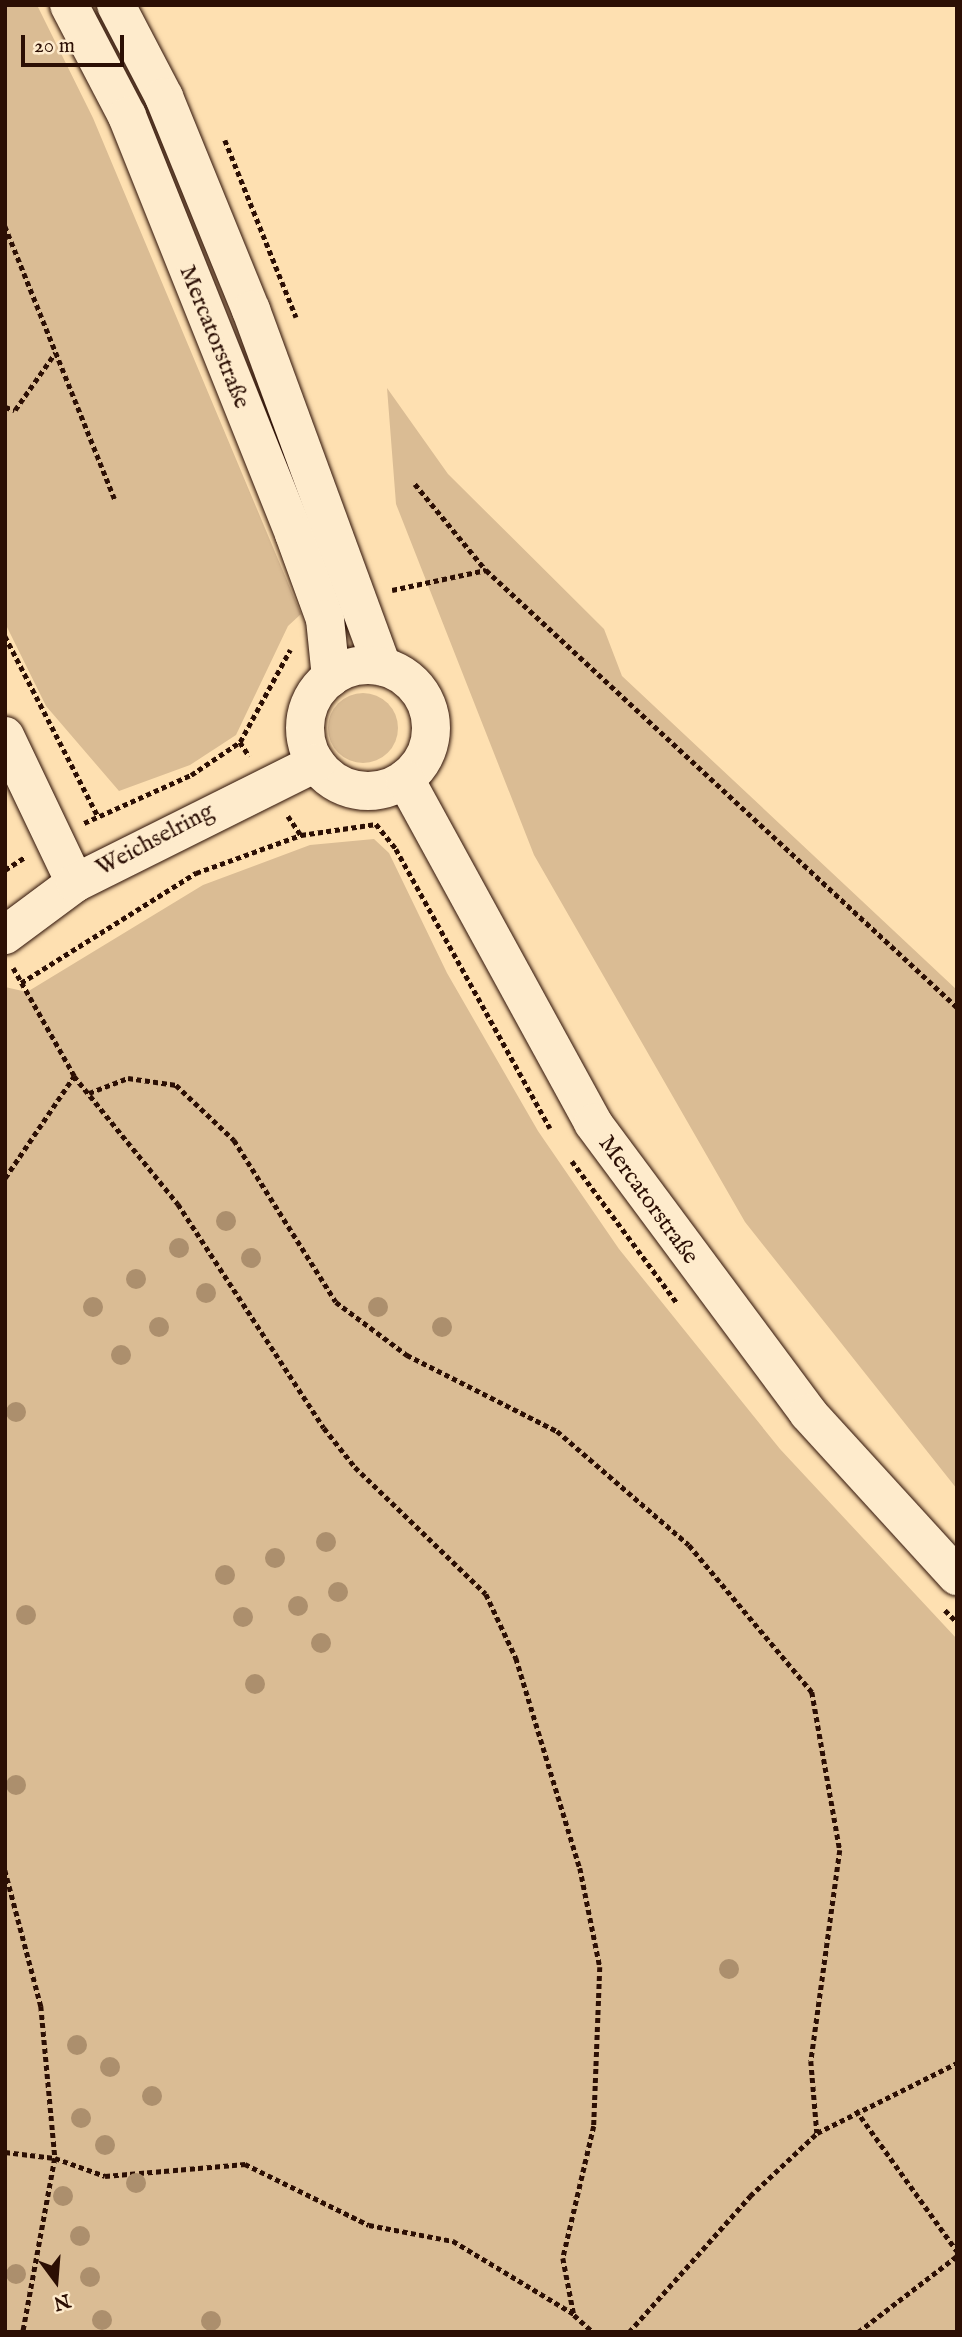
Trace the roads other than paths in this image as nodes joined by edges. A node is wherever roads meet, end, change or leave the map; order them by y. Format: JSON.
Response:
{"nodes":[{"id":1,"x":69,"y":5,"type":"edge"},
{"id":2,"x":116,"y":5,"type":"edge"},
{"id":3,"x":382,"y":667,"type":"junction"},
{"id":4,"x":331,"y":678,"type":"junction"},
{"id":5,"x":5,"y":736,"type":"edge"},
{"id":6,"x":316,"y":764,"type":"junction"},
{"id":7,"x":405,"y":779,"type":"junction"},
{"id":8,"x":75,"y":883,"type":"junction"},
{"id":9,"x":5,"y":934,"type":"edge"},
{"id":10,"x":957,"y":1576,"type":"edge"}],
"edges":[{"from":1,"to":4,"type":"main road","name":"Mercatorstraße"},
{"from":2,"to":3,"type":"main road","name":"Mercatorstraße"},
{"from":3,"to":4,"type":"main road"},
{"from":3,"to":7,"type":"main road"},
{"from":4,"to":6,"type":"main road"},
{"from":5,"to":8,"type":"main road"},
{"from":6,"to":7,"type":"main road"},
{"from":6,"to":8,"type":"main road","name":"Weichselring"},
{"from":7,"to":10,"type":"main road","name":"Mercatorstraße"},
{"from":8,"to":9,"type":"main road","name":"Weichselring"}]}
